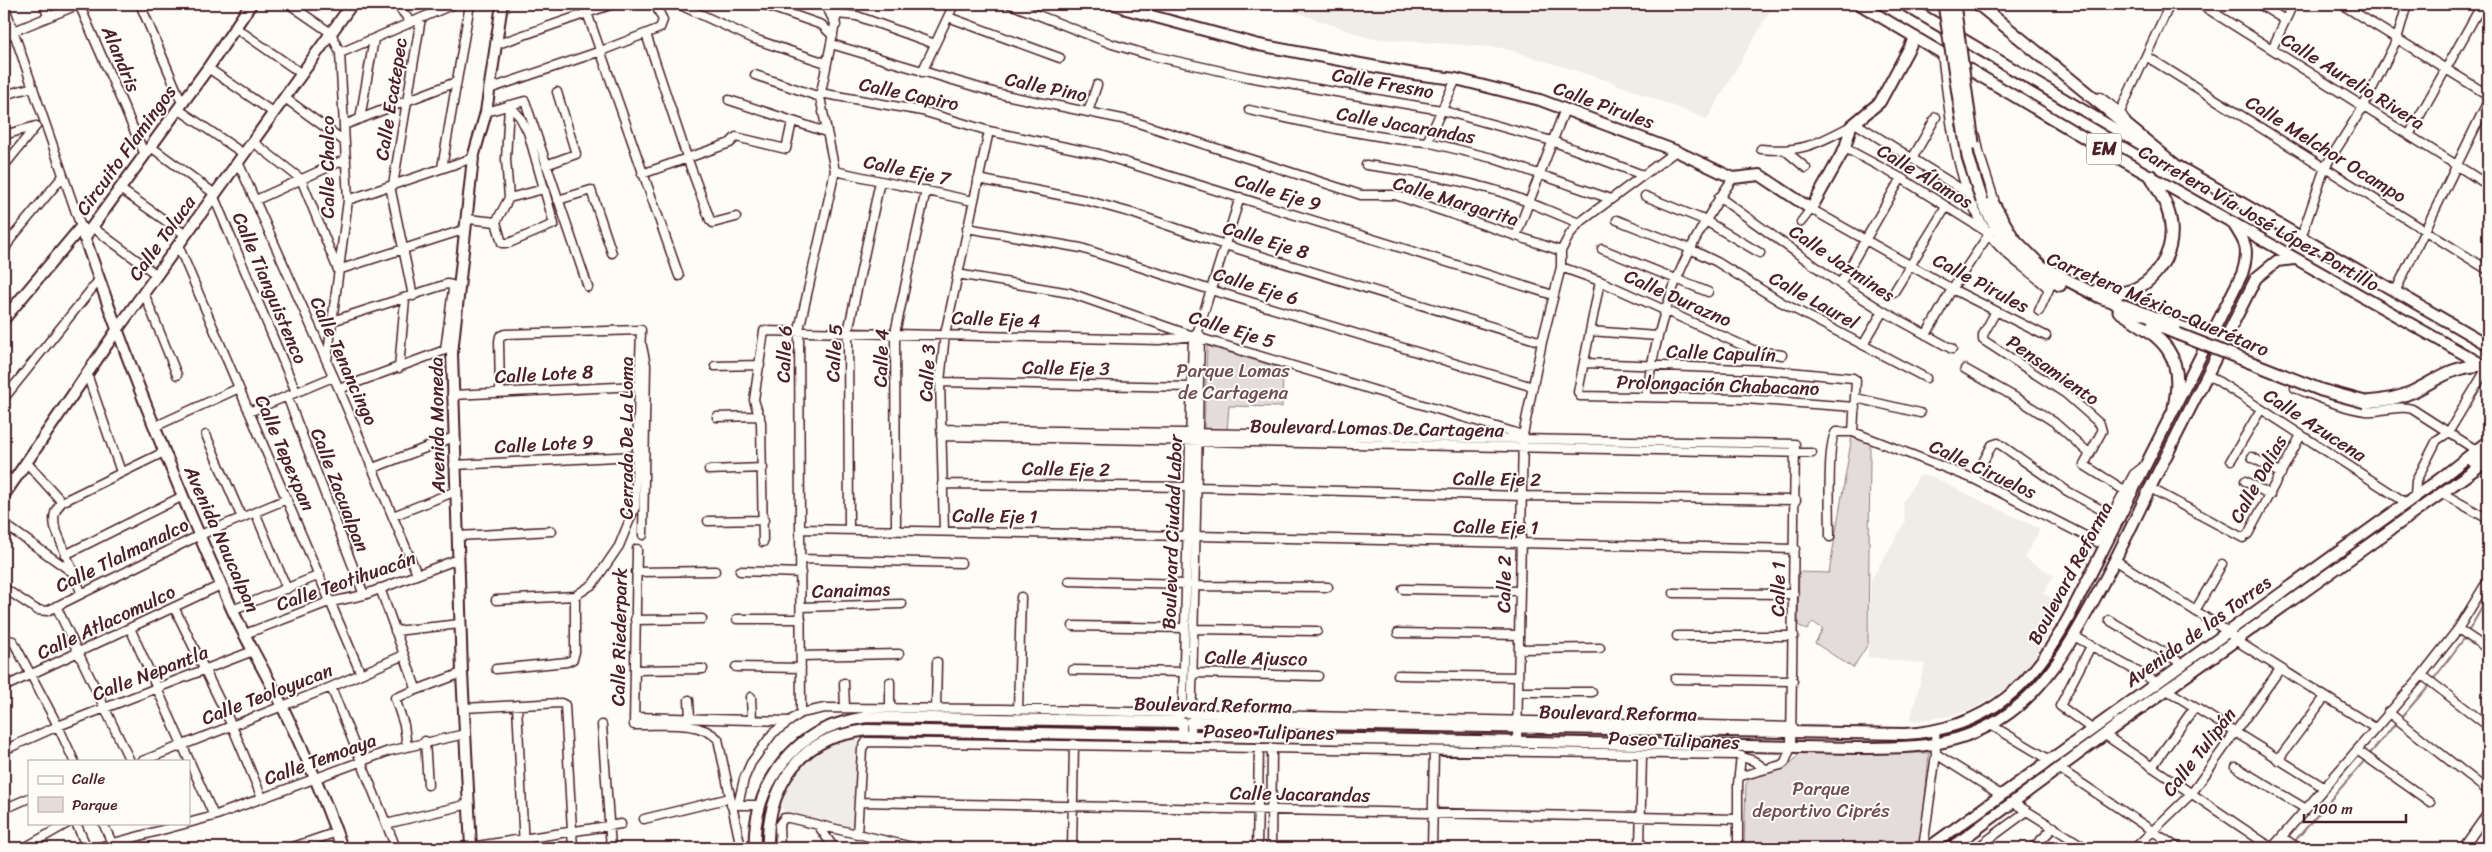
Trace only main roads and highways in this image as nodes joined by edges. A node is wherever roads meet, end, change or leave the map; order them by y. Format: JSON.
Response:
{"nodes":[{"id":1,"x":252,"y":4,"type":"edge"},
{"id":2,"x":352,"y":4,"type":"edge"},
{"id":3,"x":502,"y":4,"type":"edge"},
{"id":4,"x":1859,"y":4,"type":"edge"},
{"id":5,"x":1903,"y":4,"type":"edge"},
{"id":6,"x":1944,"y":4,"type":"edge"},
{"id":7,"x":1954,"y":4,"type":"edge"},
{"id":8,"x":1978,"y":4,"type":"edge"},
{"id":9,"x":1127,"y":7,"type":"edge"},
{"id":10,"x":1915,"y":7,"type":"edge"},
{"id":11,"x":1915,"y":37,"type":"junction"},
{"id":12,"x":2174,"y":164,"type":"junction"},
{"id":13,"x":2151,"y":176,"type":"junction"},
{"id":14,"x":1985,"y":197,"type":"junction"},
{"id":15,"x":2232,"y":222,"type":"junction"},
{"id":16,"x":1994,"y":226,"type":"junction"},
{"id":17,"x":84,"y":238,"type":"junction"},
{"id":18,"x":2294,"y":259,"type":"junction"},
{"id":19,"x":2082,"y":288,"type":"junction"},
{"id":20,"x":2119,"y":311,"type":"junction"},
{"id":21,"x":4,"y":319,"type":"edge"},
{"id":22,"x":117,"y":330,"type":"junction"},
{"id":23,"x":2210,"y":338,"type":"junction"},
{"id":24,"x":2223,"y":343,"type":"junction"},
{"id":25,"x":2488,"y":345,"type":"edge"},
{"id":26,"x":2487,"y":367,"type":"edge"},
{"id":27,"x":2174,"y":407,"type":"junction"},
{"id":28,"x":2488,"y":441,"type":"edge"},
{"id":29,"x":2488,"y":450,"type":"edge"},
{"id":30,"x":2488,"y":460,"type":"edge"},
{"id":31,"x":2441,"y":478,"type":"junction"},
{"id":32,"x":4,"y":495,"type":"edge"},
{"id":33,"x":2418,"y":509,"type":"junction"},
{"id":34,"x":2394,"y":510,"type":"junction"},
{"id":35,"x":2402,"y":521,"type":"junction"},
{"id":36,"x":470,"y":847,"type":"edge"},
{"id":37,"x":342,"y":848,"type":"edge"},
{"id":38,"x":755,"y":848,"type":"edge"},
{"id":39,"x":768,"y":848,"type":"edge"},
{"id":40,"x":1928,"y":848,"type":"edge"},
{"id":41,"x":1951,"y":848,"type":"edge"}],
"edges":[{"from":1,"to":17,"type":"main road","name":"Circuito Flamingos"},
{"from":2,"to":22,"type":"main road","name":"Calle Toluca"},
{"from":3,"to":36,"type":"main road","name":"Avenida Moneda"},
{"from":4,"to":11,"type":"main road","name":"Carretera Vía José López Portillo","number":"EM"},
{"from":5,"to":10,"type":"main road","name":"Carretera Vía José López Portillo","number":"EM"},
{"from":6,"to":14,"type":"highway","name":"Carretera México-Querétaro","bridge":true},
{"from":7,"to":14,"type":"highway","name":"Carretera México-Querétaro","bridge":true},
{"from":8,"to":12,"type":"highway"},
{"from":9,"to":11,"type":"main road","name":"Calle Pirules"},
{"from":10,"to":12,"type":"main road","name":"Carretera Vía José López Portillo","number":"EM"},
{"from":11,"to":13,"type":"main road","name":"Carretera Vía José López Portillo","number":"EM"},
{"from":12,"to":25,"type":"main road","name":"Carretera Vía José López Portillo","number":"EM"},
{"from":13,"to":15,"type":"main road","name":"Carretera Vía José López Portillo","number":"EM"},
{"from":13,"to":19,"type":"highway"},
{"from":14,"to":16,"type":"highway","name":"Carretera México-Querétaro"},
{"from":15,"to":18,"type":"main road","name":"Carretera Vía José López Portillo","number":"EM"},
{"from":15,"to":23,"type":"main road","name":"Boulevard Reforma"},
{"from":16,"to":19,"type":"highway","name":"Carretera México-Querétaro"},
{"from":16,"to":20,"type":"highway","name":"Carretera México-Querétaro"},
{"from":17,"to":21,"type":"main road","name":"Circuito Flamingos"},
{"from":17,"to":22,"type":"main road","name":"Avenida Naucalpan"},
{"from":18,"to":24,"type":"main road","name":"Boulevard Reforma"},
{"from":18,"to":26,"type":"main road","name":"Carretera Vía José López Portillo","number":"EM"},
{"from":19,"to":23,"type":"highway"},
{"from":20,"to":26,"type":"highway","name":"Carretera México-Querétaro","bridge":true},
{"from":20,"to":27,"type":"highway"},
{"from":22,"to":32,"type":"main road","name":"Calle Toluca"},
{"from":22,"to":37,"type":"main road","name":"Avenida Naucalpan"},
{"from":23,"to":24,"type":"highway"},
{"from":23,"to":27,"type":"main road","name":"Boulevard Reforma"},
{"from":24,"to":39,"type":"main road","name":"Boulevard Reforma"},
{"from":27,"to":38,"type":"main road","name":"Boulevard Reforma"},
{"from":28,"to":31,"type":"main road","name":"Avenida de las Torres"},
{"from":29,"to":31,"type":"main road"},
{"from":30,"to":33,"type":"main road","name":"Avenida de las Torres"},
{"from":31,"to":33,"type":"main road"},
{"from":31,"to":34,"type":"main road","name":"Avenida de las Torres"},
{"from":33,"to":35,"type":"main road","name":"Avenida de las Torres"},
{"from":34,"to":35,"type":"main road"},
{"from":34,"to":40,"type":"main road","name":"Avenida de las Torres"},
{"from":35,"to":41,"type":"main road","name":"Avenida de las Torres"}]}
